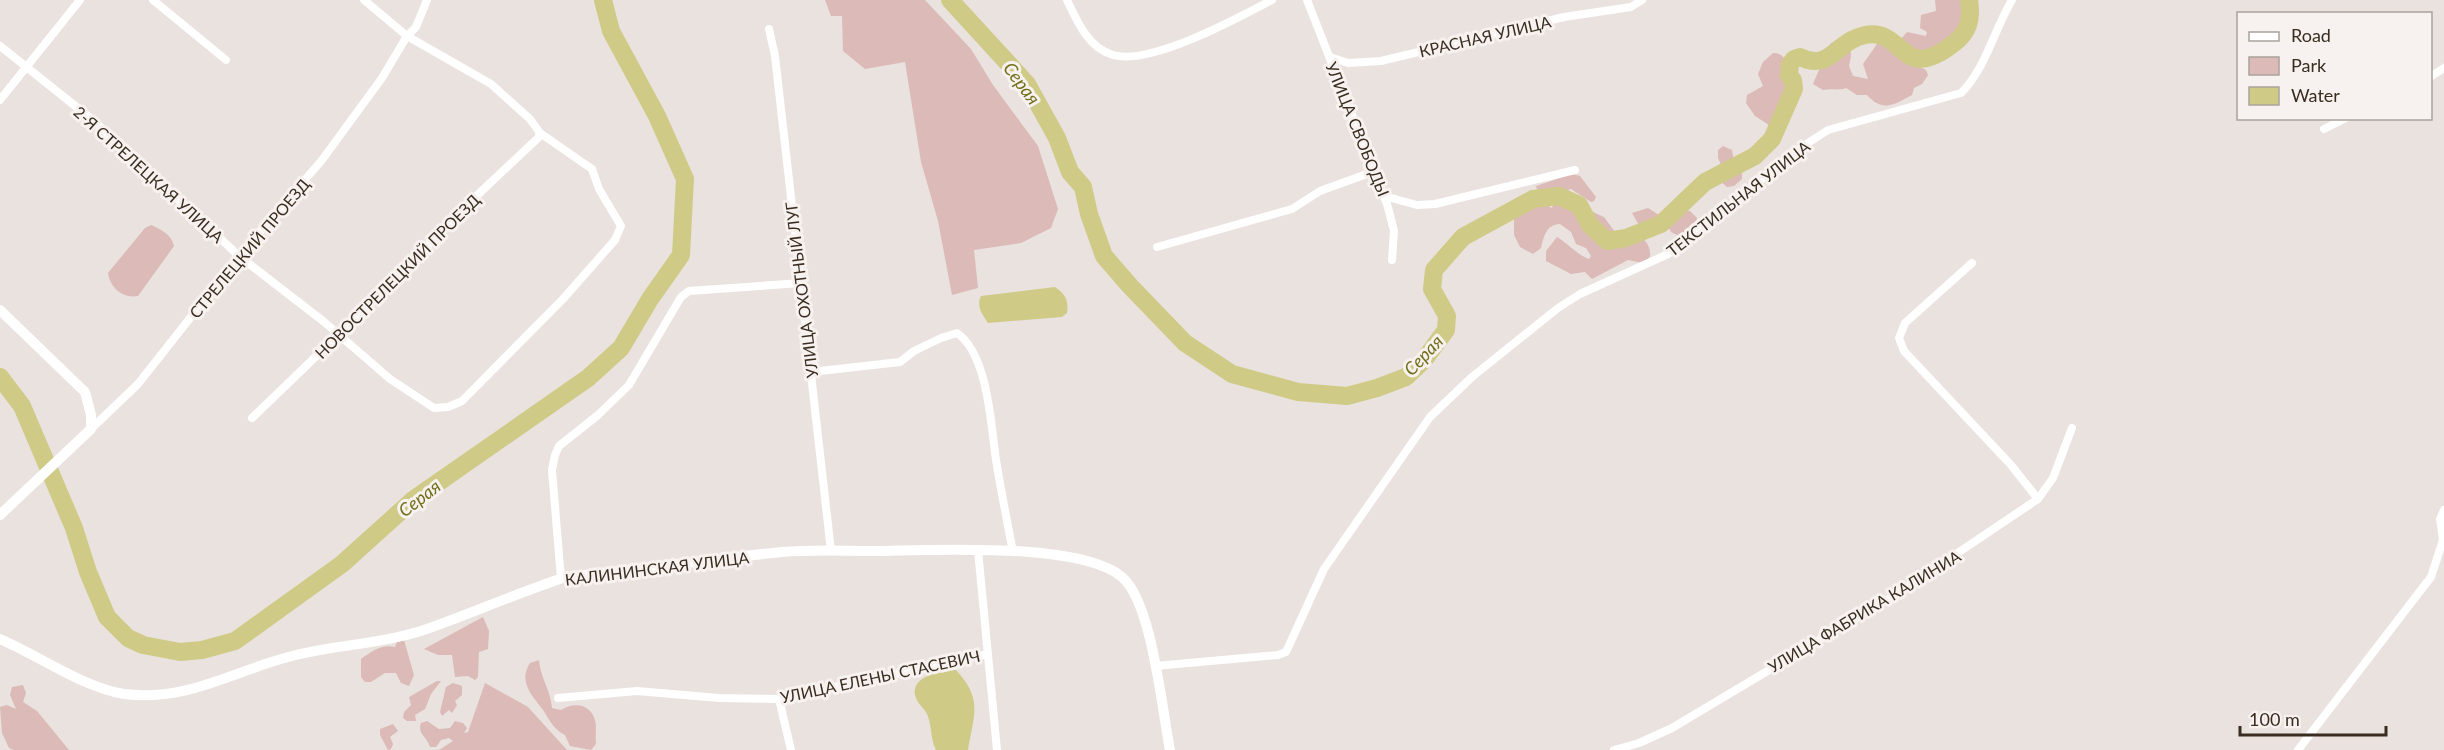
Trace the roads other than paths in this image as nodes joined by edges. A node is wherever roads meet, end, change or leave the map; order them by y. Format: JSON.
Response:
{"nodes":[{"id":1,"x":80,"y":0,"type":"edge"},
{"id":2,"x":153,"y":0,"type":"edge"},
{"id":3,"x":364,"y":0,"type":"edge"},
{"id":4,"x":426,"y":0,"type":"edge"},
{"id":5,"x":1067,"y":0,"type":"edge"},
{"id":6,"x":1272,"y":0,"type":"edge"},
{"id":7,"x":1307,"y":0,"type":"edge"},
{"id":8,"x":2012,"y":0,"type":"edge"},
{"id":9,"x":1641,"y":1,"type":"edge"},
{"id":10,"x":769,"y":29,"type":"dead end"},
{"id":11,"x":407,"y":36,"type":"junction"},
{"id":12,"x":0,"y":46,"type":"edge"},
{"id":13,"x":1330,"y":57,"type":"junction"},
{"id":14,"x":226,"y":60,"type":"dead end"},
{"id":15,"x":27,"y":68,"type":"junction"},
{"id":16,"x":0,"y":100,"type":"edge"},
{"id":17,"x":2342,"y":120,"type":"edge"},
{"id":18,"x":2324,"y":129,"type":"dead end"},
{"id":19,"x":540,"y":133,"type":"junction"},
{"id":20,"x":1575,"y":170,"type":"dead end"},
{"id":21,"x":1375,"y":171,"type":"junction"},
{"id":22,"x":1384,"y":196,"type":"junction"},
{"id":23,"x":1157,"y":247,"type":"dead end"},
{"id":24,"x":239,"y":256,"type":"junction"},
{"id":25,"x":1392,"y":260,"type":"dead end"},
{"id":26,"x":1972,"y":262,"type":"dead end"},
{"id":27,"x":801,"y":283,"type":"junction"},
{"id":28,"x":0,"y":310,"type":"edge"},
{"id":29,"x":339,"y":335,"type":"junction"},
{"id":30,"x":811,"y":372,"type":"junction"},
{"id":31,"x":252,"y":418,"type":"dead end"},
{"id":32,"x":2072,"y":428,"type":"dead end"},
{"id":33,"x":91,"y":429,"type":"junction"},
{"id":34,"x":2038,"y":499,"type":"junction"},
{"id":35,"x":2444,"y":510,"type":"edge"},
{"id":36,"x":0,"y":515,"type":"edge"},
{"id":37,"x":978,"y":550,"type":"junction"},
{"id":38,"x":831,"y":551,"type":"junction"},
{"id":39,"x":1013,"y":552,"type":"junction"},
{"id":40,"x":561,"y":579,"type":"junction"},
{"id":41,"x":0,"y":639,"type":"edge"},
{"id":42,"x":988,"y":654,"type":"junction"},
{"id":43,"x":1155,"y":666,"type":"junction"},
{"id":44,"x":558,"y":698,"type":"dead end"},
{"id":45,"x":779,"y":699,"type":"junction"},
{"id":46,"x":791,"y":750,"type":"edge"},
{"id":47,"x":997,"y":750,"type":"edge"},
{"id":48,"x":1170,"y":750,"type":"edge"},
{"id":49,"x":1614,"y":750,"type":"edge"},
{"id":50,"x":2298,"y":750,"type":"edge"}],
"edges":[{"from":1,"to":15,"type":"street"},
{"from":2,"to":14,"type":"street"},
{"from":3,"to":11,"type":"street"},
{"from":4,"to":11,"type":"street","name":"СТРЕЛЕЦКИЙ ПРОЕЗД"},
{"from":5,"to":6,"type":"street"},
{"from":7,"to":13,"type":"street","name":"УЛИЦА СВОБОДЫ"},
{"from":8,"to":43,"type":"street","name":"ТЕКСТИЛЬНАЯ УЛИЦА"},
{"from":9,"to":13,"type":"street","name":"КРАСНАЯ УЛИЦА"},
{"from":10,"to":27,"type":"street","name":"УЛИЦА ОХОТНЫЙ ЛУГ"},
{"from":11,"to":19,"type":"street"},
{"from":11,"to":24,"type":"street","name":"СТРЕЛЕЦКИЙ ПРОЕЗД"},
{"from":12,"to":15,"type":"street","name":"2-Я СТРЕЛЕЦКАЯ УЛИЦА"},
{"from":13,"to":21,"type":"street","name":"УЛИЦА СВОБОДЫ"},
{"from":15,"to":16,"type":"street"},
{"from":15,"to":24,"type":"street","name":"2-Я СТРЕЛЕЦКАЯ УЛИЦА"},
{"from":17,"to":18,"type":"street"},
{"from":19,"to":29,"type":"street","name":"НОВОСТРЕЛЕЦКИЙ ПРОЕЗД"},
{"from":19,"to":29,"type":"street","name":"2-Я СТРЕЛЕЦКАЯ УЛИЦА"},
{"from":20,"to":22,"type":"street"},
{"from":21,"to":22,"type":"street","name":"УЛИЦА СВОБОДЫ"},
{"from":21,"to":23,"type":"street"},
{"from":22,"to":25,"type":"street","name":"УЛИЦА СВОБОДЫ"},
{"from":24,"to":29,"type":"street","name":"2-Я СТРЕЛЕЦКАЯ УЛИЦА"},
{"from":24,"to":33,"type":"street","name":"СТРЕЛЕЦКИЙ ПРОЕЗД"},
{"from":26,"to":34,"type":"street"},
{"from":27,"to":30,"type":"street","name":"УЛИЦА ОХОТНЫЙ ЛУГ"},
{"from":27,"to":40,"type":"street"},
{"from":28,"to":33,"type":"street"},
{"from":29,"to":31,"type":"street","name":"НОВОСТРЕЛЕЦКИЙ ПРОЕЗД"},
{"from":30,"to":38,"type":"street","name":"УЛИЦА ОХОТНЫЙ ЛУГ"},
{"from":30,"to":39,"type":"street"},
{"from":32,"to":34,"type":"street","name":"УЛИЦА ФАБРИКА КАЛИНИА"},
{"from":33,"to":36,"type":"street","name":"СТРЕЛЕЦКИЙ ПРОЕЗД"},
{"from":34,"to":49,"type":"street","name":"УЛИЦА ФАБРИКА КАЛИНИА"},
{"from":35,"to":50,"type":"street"},
{"from":37,"to":38,"type":"street","name":"КАЛИНИНСКАЯ УЛИЦА"},
{"from":37,"to":39,"type":"street","name":"КАЛИНИНСКАЯ УЛИЦА"},
{"from":37,"to":42,"type":"street"},
{"from":38,"to":40,"type":"street","name":"КАЛИНИНСКАЯ УЛИЦА"},
{"from":39,"to":43,"type":"street","name":"КАЛИНИНСКАЯ УЛИЦА"},
{"from":40,"to":41,"type":"street","name":"КАЛИНИНСКАЯ УЛИЦА"},
{"from":42,"to":45,"type":"street","name":"УЛИЦА ЕЛЕНЫ СТАСЕВИЧ"},
{"from":42,"to":47,"type":"street"},
{"from":43,"to":48,"type":"street"},
{"from":44,"to":45,"type":"street","name":"УЛИЦА ЕЛЕНЫ СТАСЕВИЧ"},
{"from":45,"to":46,"type":"street"}]}
